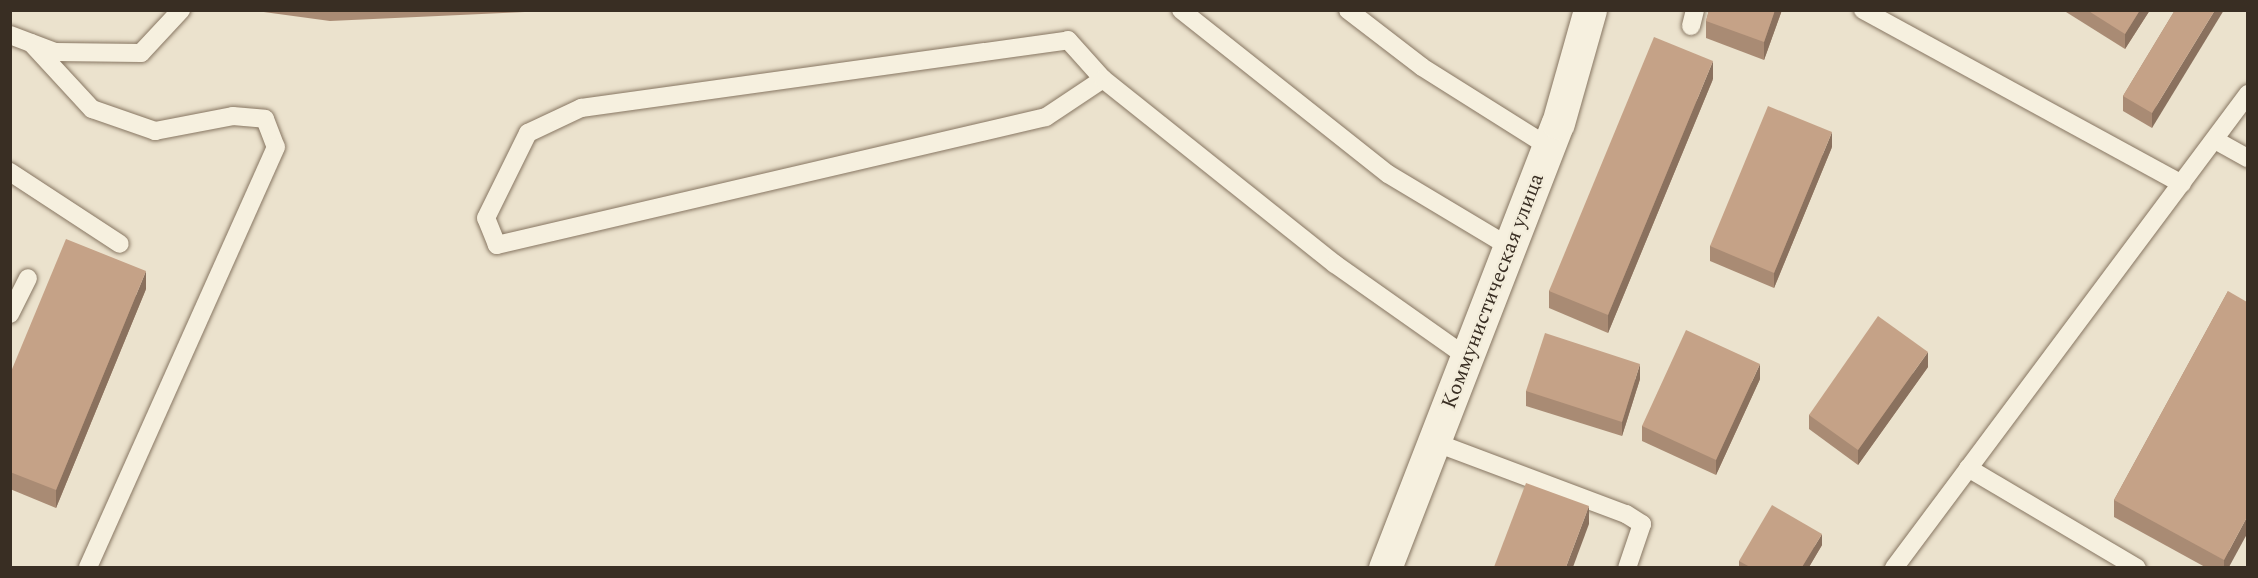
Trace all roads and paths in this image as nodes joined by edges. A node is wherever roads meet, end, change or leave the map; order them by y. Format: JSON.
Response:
{"nodes":[{"id":1,"x":181,"y":10,"type":"edge"},
{"id":2,"x":1181,"y":10,"type":"edge"},
{"id":3,"x":1348,"y":10,"type":"edge"},
{"id":4,"x":1590,"y":10,"type":"edge"},
{"id":5,"x":1863,"y":10,"type":"edge"},
{"id":6,"x":10,"y":36,"type":"edge"},
{"id":7,"x":31,"y":43,"type":"junction"},
{"id":8,"x":1103,"y":79,"type":"junction"},
{"id":9,"x":2247,"y":94,"type":"edge"},
{"id":10,"x":2215,"y":140,"type":"junction"},
{"id":11,"x":1549,"y":147,"type":"junction"},
{"id":12,"x":2247,"y":158,"type":"edge"},
{"id":13,"x":10,"y":171,"type":"edge"},
{"id":14,"x":2182,"y":184,"type":"junction"},
{"id":15,"x":120,"y":244,"type":"dead end"},
{"id":16,"x":1510,"y":247,"type":"junction"},
{"id":17,"x":28,"y":278,"type":"dead end"},
{"id":18,"x":10,"y":314,"type":"edge"},
{"id":19,"x":1467,"y":357,"type":"junction"},
{"id":20,"x":1434,"y":442,"type":"junction"},
{"id":21,"x":1968,"y":468,"type":"junction"},
{"id":22,"x":88,"y":567,"type":"edge"},
{"id":23,"x":1385,"y":567,"type":"edge"},
{"id":24,"x":1627,"y":567,"type":"edge"},
{"id":25,"x":1894,"y":567,"type":"edge"},
{"id":26,"x":2137,"y":567,"type":"edge"}],
"edges":[{"from":1,"to":7,"type":"lane"},
{"from":2,"to":16,"type":"lane"},
{"from":3,"to":11,"type":"lane"},
{"from":4,"to":11,"type":"main road","name":"Коммунистическая улица"},
{"from":5,"to":14,"type":"lane"},
{"from":6,"to":7,"type":"lane"},
{"from":7,"to":22,"type":"lane"},
{"from":8,"to":8,"type":"lane"},
{"from":8,"to":19,"type":"lane"},
{"from":9,"to":10,"type":"lane"},
{"from":10,"to":12,"type":"lane"},
{"from":10,"to":14,"type":"lane"},
{"from":11,"to":16,"type":"main road","name":"Коммунистическая улица"},
{"from":13,"to":15,"type":"lane"},
{"from":14,"to":21,"type":"lane"},
{"from":16,"to":19,"type":"main road","name":"Коммунистическая улица"},
{"from":17,"to":18,"type":"lane"},
{"from":19,"to":20,"type":"main road","name":"Коммунистическая улица"},
{"from":20,"to":23,"type":"main road","name":"Коммунистическая улица"},
{"from":20,"to":24,"type":"lane"},
{"from":21,"to":25,"type":"lane"},
{"from":21,"to":26,"type":"lane"}]}
